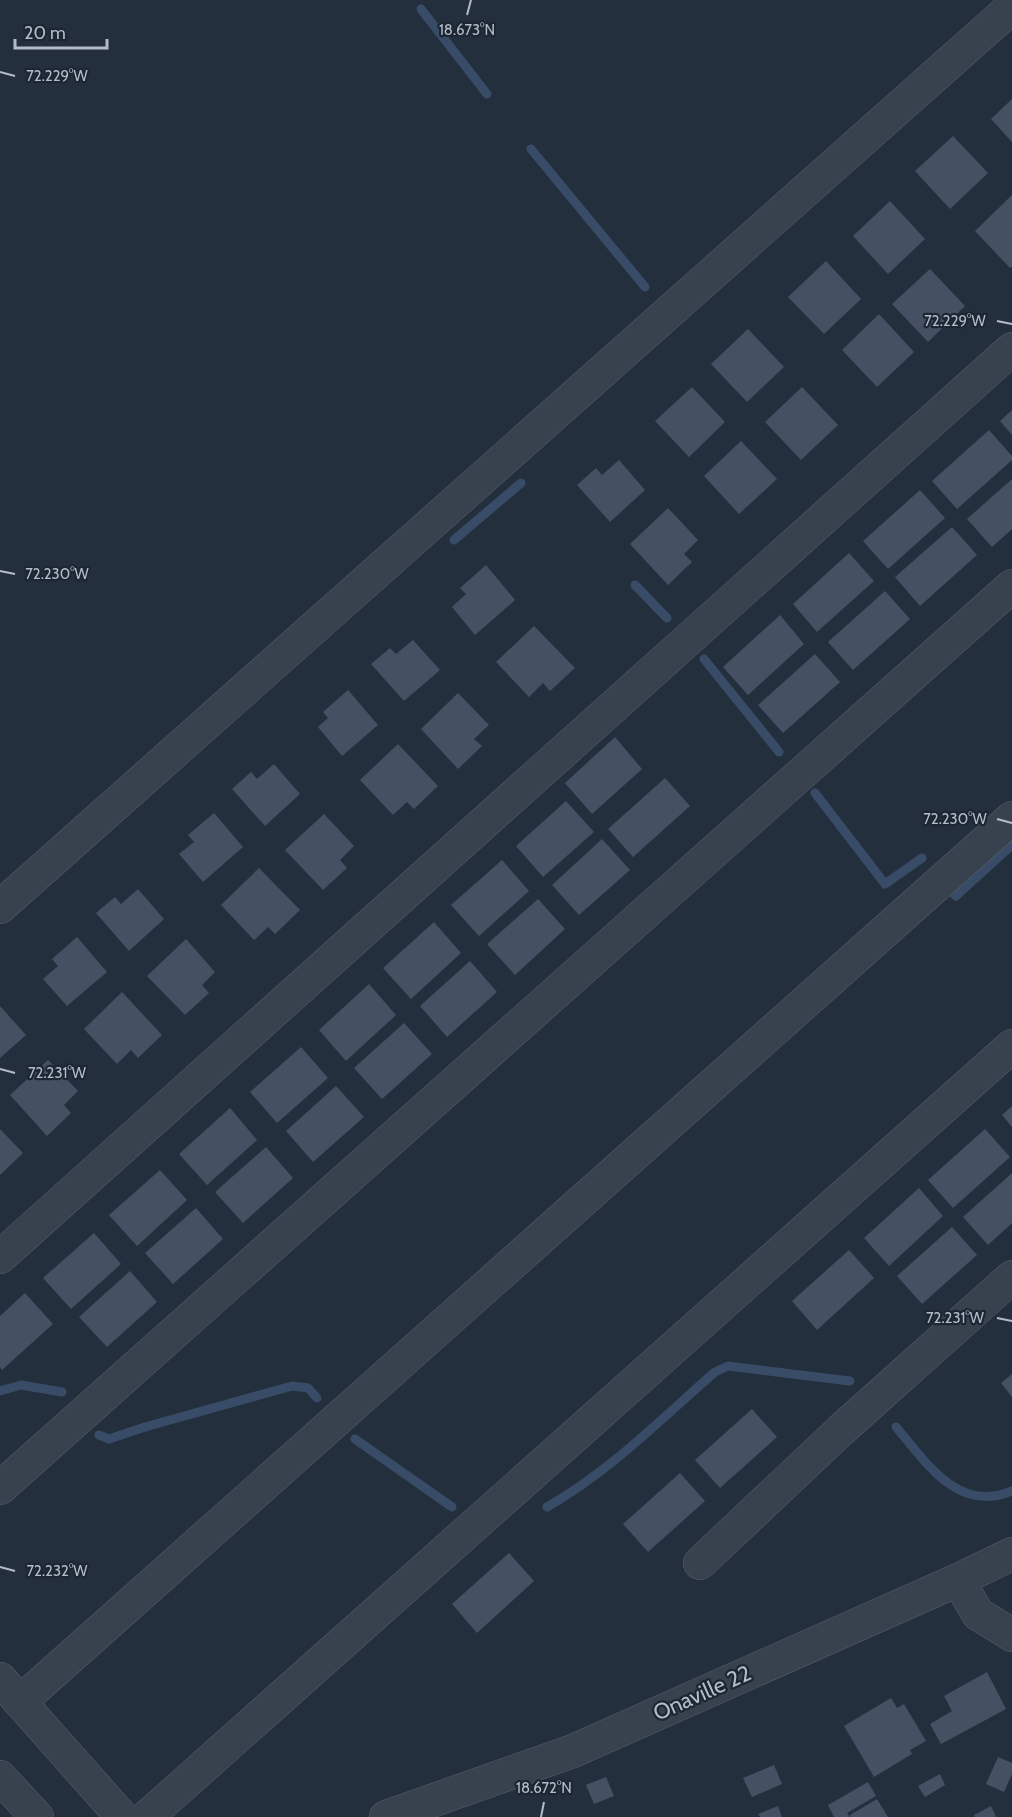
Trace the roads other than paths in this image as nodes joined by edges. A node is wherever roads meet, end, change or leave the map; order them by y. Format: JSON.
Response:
{"nodes":[{"id":1,"x":1012,"y":7,"type":"edge"},
{"id":2,"x":1012,"y":349,"type":"edge"},
{"id":3,"x":1012,"y":586,"type":"edge"},
{"id":4,"x":1012,"y":818,"type":"edge"},
{"id":5,"x":0,"y":907,"type":"edge"},
{"id":6,"x":1012,"y":1046,"type":"edge"},
{"id":7,"x":0,"y":1257,"type":"edge"},
{"id":8,"x":1012,"y":1277,"type":"edge"},
{"id":9,"x":0,"y":1488,"type":"edge"},
{"id":10,"x":1012,"y":1554,"type":"edge"},
{"id":11,"x":700,"y":1563,"type":"dead end"},
{"id":12,"x":958,"y":1580,"type":"junction"},
{"id":13,"x":1012,"y":1635,"type":"edge"},
{"id":14,"x":10,"y":1691,"type":"edge"},
{"id":15,"x":0,"y":1777,"type":"edge"},
{"id":16,"x":37,"y":1817,"type":"edge"},
{"id":17,"x":122,"y":1817,"type":"edge"},
{"id":18,"x":147,"y":1817,"type":"edge"},
{"id":19,"x":386,"y":1817,"type":"edge"}],
"edges":[{"from":1,"to":5,"type":"street"},
{"from":2,"to":7,"type":"street"},
{"from":3,"to":9,"type":"street"},
{"from":4,"to":14,"type":"street"},
{"from":6,"to":18,"type":"street"},
{"from":8,"to":11,"type":"street"},
{"from":10,"to":12,"type":"street","name":"Onaville 22"},
{"from":12,"to":13,"type":"street"},
{"from":12,"to":19,"type":"street","name":"Onaville 22"},
{"from":14,"to":17,"type":"street"},
{"from":15,"to":16,"type":"street"}]}
